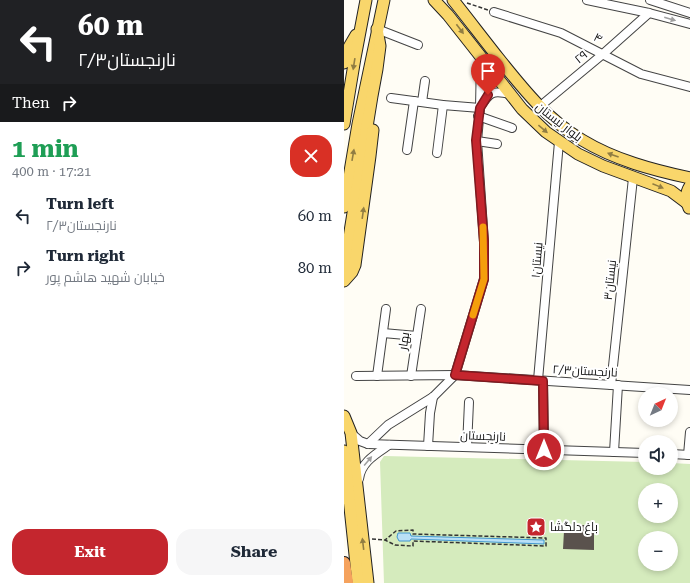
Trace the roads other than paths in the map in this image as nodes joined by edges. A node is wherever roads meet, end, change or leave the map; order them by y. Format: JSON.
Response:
{"nodes":[{"id":1,"x":366,"y":0,"type":"edge"},
{"id":2,"x":384,"y":0,"type":"edge"},
{"id":3,"x":434,"y":0,"type":"edge"},
{"id":4,"x":453,"y":0,"type":"edge"},
{"id":5,"x":587,"y":0,"type":"edge"},
{"id":6,"x":650,"y":0,"type":"edge"},
{"id":7,"x":494,"y":12,"type":"road end"},
{"id":8,"x":690,"y":12,"type":"edge"},
{"id":9,"x":649,"y":13,"type":"junction"},
{"id":10,"x":690,"y":24,"type":"edge"},
{"id":11,"x":361,"y":26,"type":"junction"},
{"id":12,"x":377,"y":29,"type":"junction"},
{"id":13,"x":418,"y":45,"type":"dead end"},
{"id":14,"x":603,"y":54,"type":"junction"},
{"id":15,"x":481,"y":57,"type":"junction"},
{"id":16,"x":344,"y":63,"type":"edge"},
{"id":17,"x":425,"y":81,"type":"dead end"},
{"id":18,"x":690,"y":88,"type":"edge"},
{"id":19,"x":510,"y":94,"type":"junction"},
{"id":20,"x":391,"y":98,"type":"dead end"},
{"id":21,"x":418,"y":102,"type":"junction"},
{"id":22,"x":544,"y":102,"type":"dead end"},
{"id":23,"x":443,"y":105,"type":"junction"},
{"id":24,"x":479,"y":112,"type":"junction"},
{"id":25,"x":344,"y":124,"type":"edge"},
{"id":26,"x":512,"y":128,"type":"dead end"},
{"id":27,"x":476,"y":140,"type":"junction"},
{"id":28,"x":560,"y":142,"type":"junction"},
{"id":29,"x":497,"y":144,"type":"dead end"},
{"id":30,"x":407,"y":150,"type":"dead end"},
{"id":31,"x":437,"y":153,"type":"dead end"},
{"id":32,"x":633,"y":178,"type":"junction"},
{"id":33,"x":690,"y":178,"type":"edge"},
{"id":34,"x":690,"y":186,"type":"edge"},
{"id":35,"x":688,"y":206,"type":"edge"},
{"id":36,"x":344,"y":207,"type":"edge"},
{"id":37,"x":349,"y":254,"type":"edge"},
{"id":38,"x":344,"y":278,"type":"edge"},
{"id":39,"x":344,"y":281,"type":"edge"},
{"id":40,"x":421,"y":309,"type":"dead end"},
{"id":41,"x":386,"y":310,"type":"dead end"},
{"id":42,"x":383,"y":333,"type":"junction"},
{"id":43,"x":417,"y":336,"type":"junction"},
{"id":44,"x":455,"y":375,"type":"junction"},
{"id":45,"x":356,"y":376,"type":"dead end"},
{"id":46,"x":377,"y":376,"type":"junction"},
{"id":47,"x":411,"y":376,"type":"junction"},
{"id":48,"x":541,"y":381,"type":"junction"},
{"id":49,"x":614,"y":385,"type":"junction"},
{"id":50,"x":690,"y":390,"type":"edge"},
{"id":51,"x":433,"y":397,"type":"junction"},
{"id":52,"x":469,"y":402,"type":"dead end"},
{"id":53,"x":344,"y":416,"type":"edge"},
{"id":54,"x":690,"y":432,"type":"edge"},
{"id":55,"x":351,"y":433,"type":"junction"},
{"id":56,"x":368,"y":444,"type":"junction"},
{"id":57,"x":389,"y":445,"type":"junction"},
{"id":58,"x":428,"y":446,"type":"junction"},
{"id":59,"x":467,"y":447,"type":"junction"},
{"id":60,"x":544,"y":450,"type":"junction"},
{"id":61,"x":344,"y":451,"type":"edge"},
{"id":62,"x":614,"y":452,"type":"junction"},
{"id":63,"x":638,"y":453,"type":"edge"},
{"id":64,"x":678,"y":454,"type":"edge"},
{"id":65,"x":689,"y":455,"type":"edge"},
{"id":66,"x":358,"y":486,"type":"junction"},
{"id":67,"x":344,"y":563,"type":"edge"},
{"id":68,"x":347,"y":583,"type":"edge"},
{"id":69,"x":358,"y":583,"type":"edge"},
{"id":70,"x":368,"y":583,"type":"edge"}],
"edges":[{"from":1,"to":11,"type":"main road"},
{"from":2,"to":12,"type":"main road"},
{"from":3,"to":15,"type":"main road","name":"بلوار نیستان","one_way":true},
{"from":33,"to":4,"type":"main road","name":"بلوار نیستان","one_way":true},
{"from":5,"to":9,"type":"street"},
{"from":6,"to":8,"type":"street"},
{"from":7,"to":14,"type":"street","name":"۴"},
{"from":9,"to":10,"type":"street","one_way":true},
{"from":9,"to":14,"type":"street","name":"۲۹"},
{"from":11,"to":16,"type":"main road"},
{"from":11,"to":25,"type":"main road","one_way":true},
{"from":12,"to":13,"type":"street"},
{"from":36,"to":12,"type":"main road","one_way":true},
{"from":37,"to":12,"type":"main road","one_way":true},
{"from":14,"to":18,"type":"street","name":"۴"},
{"from":14,"to":22,"type":"street","name":"۲۹"},
{"from":15,"to":19,"type":"main road","name":"بلوار نیستان"},
{"from":15,"to":24,"type":"street"},
{"from":17,"to":21,"type":"street"},
{"from":19,"to":24,"type":"street"},
{"from":19,"to":28,"type":"main road","name":"بلوار نیستان","one_way":true},
{"from":20,"to":21,"type":"street"},
{"from":21,"to":23,"type":"street"},
{"from":21,"to":30,"type":"street"},
{"from":23,"to":24,"type":"street"},
{"from":23,"to":31,"type":"street"},
{"from":24,"to":26,"type":"street"},
{"from":24,"to":27,"type":"street"},
{"from":27,"to":29,"type":"street"},
{"from":27,"to":44,"type":"street"},
{"from":28,"to":32,"type":"main road","name":"بلوار نیستان"},
{"from":28,"to":48,"type":"street","name":"۱نیستان"},
{"from":32,"to":35,"type":"main road","name":"بلوار نیستان","one_way":true},
{"from":32,"to":49,"type":"street","name":"۳نیستان"},
{"from":34,"to":35,"type":"main road"},
{"from":37,"to":38,"type":"main road"},
{"from":37,"to":39,"type":"main road"},
{"from":40,"to":43,"type":"street","name":"بهار"},
{"from":41,"to":42,"type":"street"},
{"from":42,"to":43,"type":"street"},
{"from":42,"to":46,"type":"street"},
{"from":43,"to":47,"type":"street","name":"بهار"},
{"from":44,"to":47,"type":"street","name":"۲/۳نارنجستان"},
{"from":44,"to":48,"type":"street","name":"۲/۳نارنجستان"},
{"from":44,"to":51,"type":"street"},
{"from":45,"to":46,"type":"street","name":"۲/۳نارنجستان"},
{"from":46,"to":47,"type":"street","name":"۲/۳نارنجستان"},
{"from":48,"to":49,"type":"street","name":"۲/۳نارنجستان"},
{"from":48,"to":60,"type":"street","name":"۱نیستان"},
{"from":49,"to":50,"type":"street","name":"۲/۳نارنجستان"},
{"from":49,"to":62,"type":"street","name":"۳نیستان"},
{"from":51,"to":56,"type":"street"},
{"from":51,"to":58,"type":"street"},
{"from":52,"to":59,"type":"street"},
{"from":53,"to":55,"type":"main road"},
{"from":54,"to":65,"type":"street"},
{"from":55,"to":56,"type":"street"},
{"from":55,"to":66,"type":"main road"},
{"from":56,"to":57,"type":"street","name":"نارنجستان"},
{"from":57,"to":58,"type":"street","name":"نارنجستان"},
{"from":66,"to":57,"type":"street","one_way":true},
{"from":58,"to":59,"type":"street","name":"نارنجستان"},
{"from":59,"to":60,"type":"street","name":"نارنجستان"},
{"from":60,"to":62,"type":"street","name":"نارنجستان"},
{"from":61,"to":69,"type":"main road"},
{"from":62,"to":63,"type":"street","name":"نارنجستان"},
{"from":64,"to":65,"type":"street"},
{"from":70,"to":66,"type":"main road","one_way":true},
{"from":67,"to":68,"type":"highway"}]}
